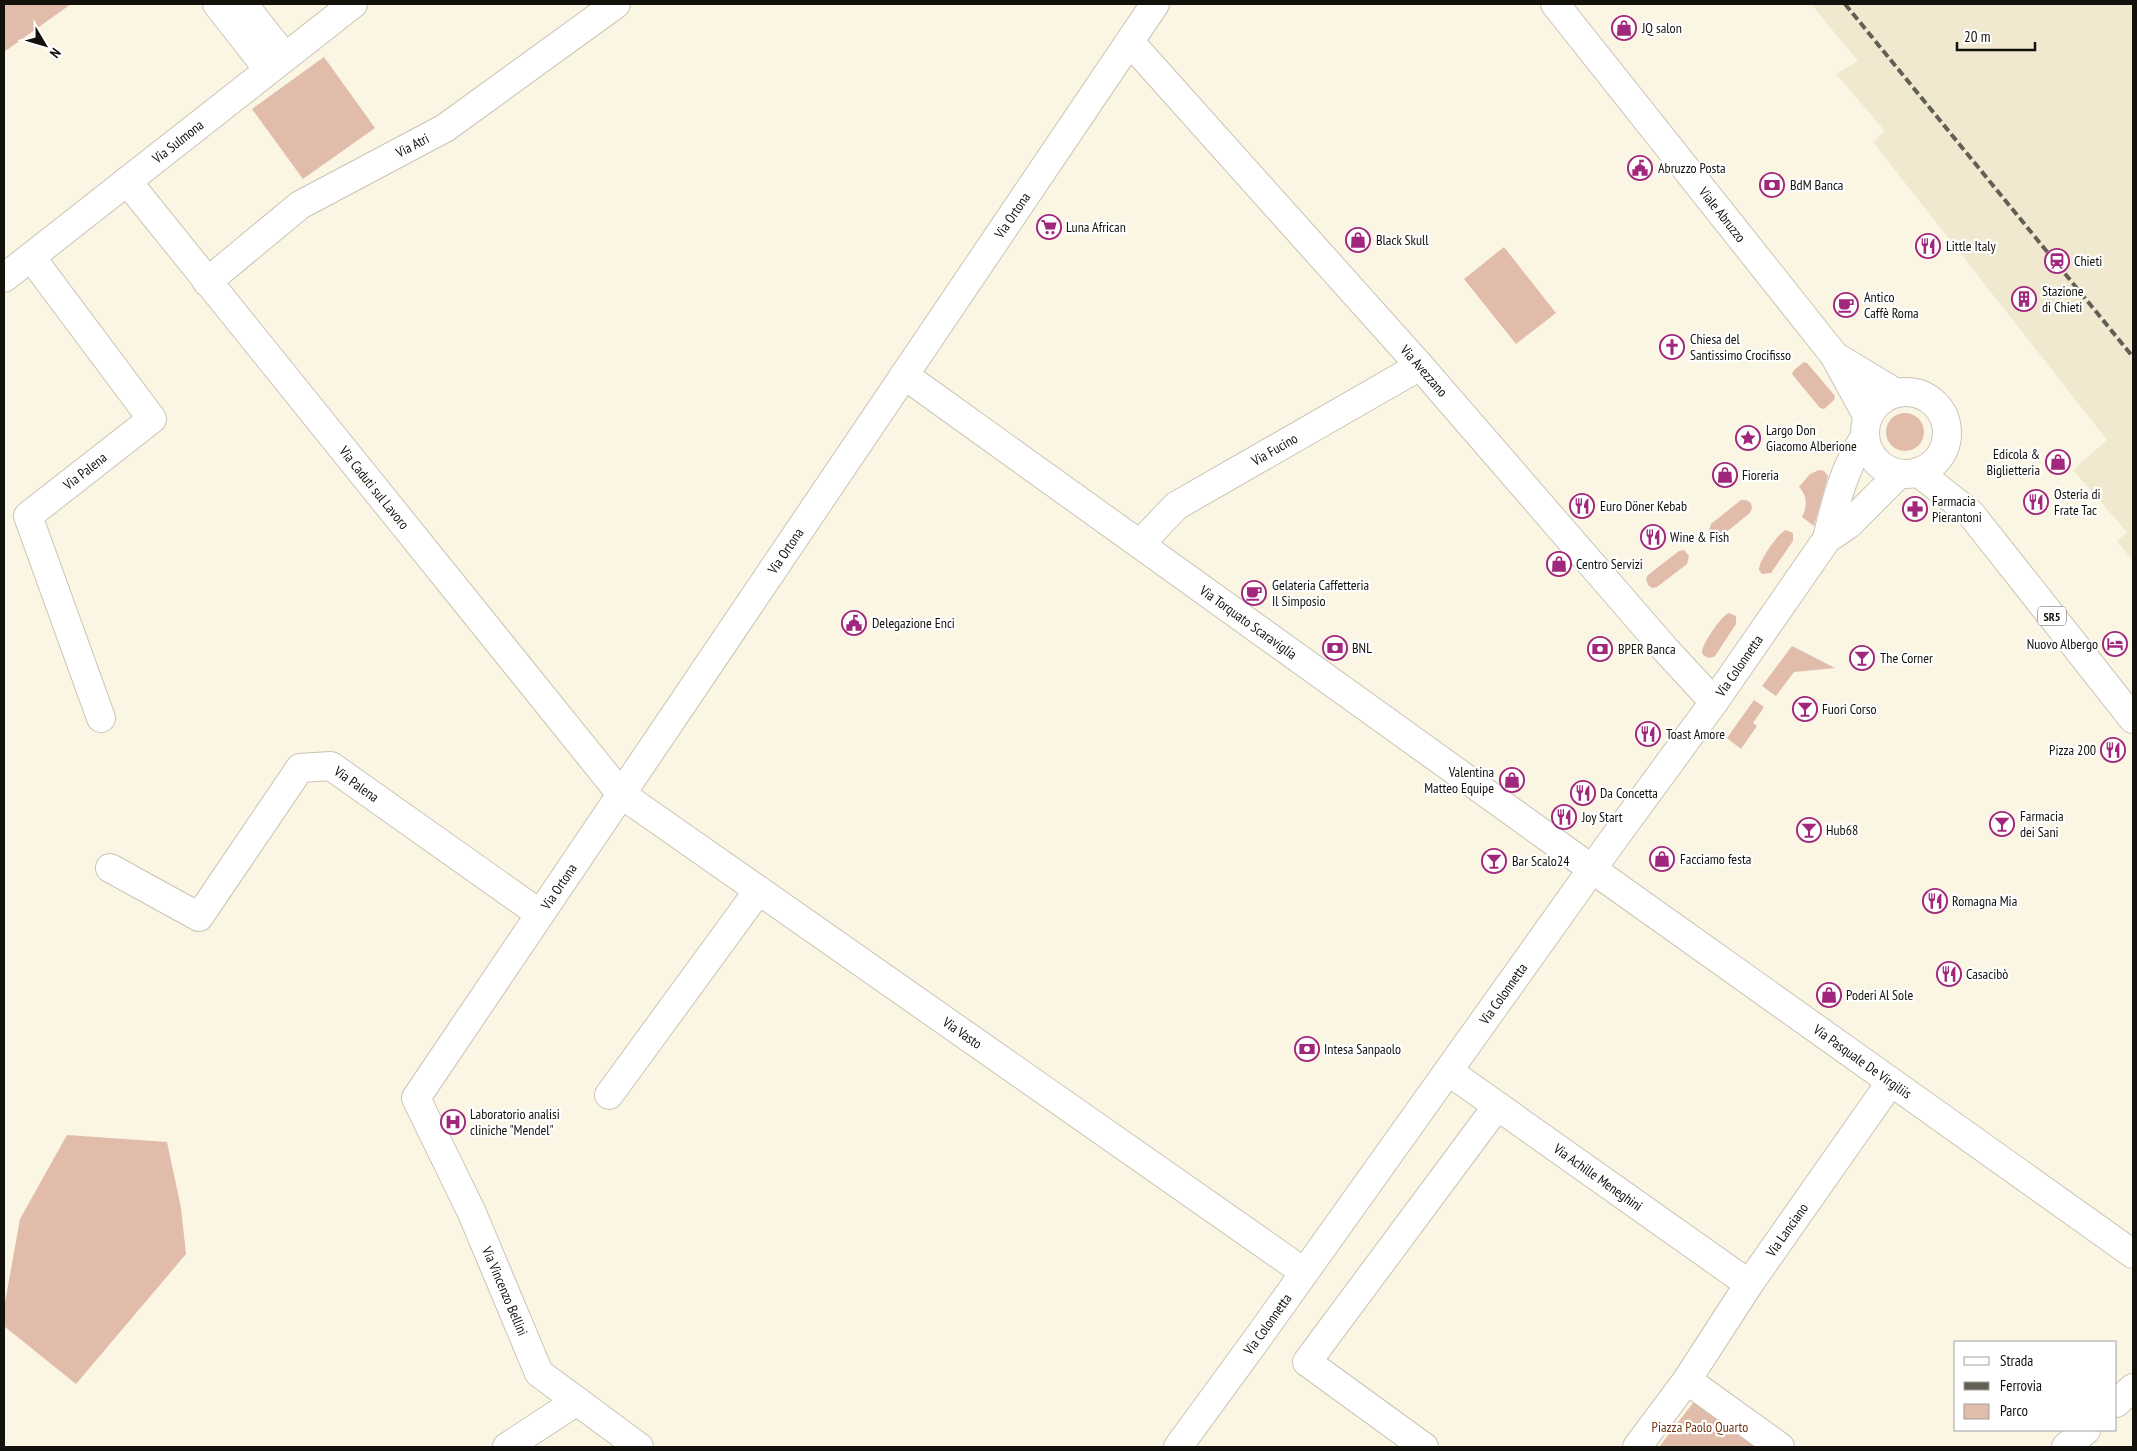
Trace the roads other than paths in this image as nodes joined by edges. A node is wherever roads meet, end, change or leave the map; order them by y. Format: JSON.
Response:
{"nodes":[{"id":1,"x":217,"y":4,"type":"edge"},
{"id":2,"x":243,"y":4,"type":"edge"},
{"id":3,"x":353,"y":4,"type":"edge"},
{"id":4,"x":616,"y":4,"type":"edge"},
{"id":5,"x":1155,"y":4,"type":"edge"},
{"id":6,"x":1555,"y":4,"type":"edge"},
{"id":7,"x":1130,"y":42,"type":"junction"},
{"id":8,"x":276,"y":63,"type":"junction"},
{"id":9,"x":127,"y":181,"type":"junction"},
{"id":10,"x":32,"y":257,"type":"junction"},
{"id":11,"x":4,"y":278,"type":"edge"},
{"id":12,"x":206,"y":282,"type":"junction"},
{"id":13,"x":1834,"y":355,"type":"junction"},
{"id":14,"x":1420,"y":366,"type":"junction"},
{"id":15,"x":904,"y":375,"type":"junction"},
{"id":16,"x":1898,"y":392,"type":"junction"},
{"id":17,"x":1866,"y":427,"type":"junction"},
{"id":18,"x":1944,"y":448,"type":"junction"},
{"id":19,"x":1909,"y":473,"type":"junction"},
{"id":20,"x":1971,"y":514,"type":"junction"},
{"id":21,"x":1827,"y":539,"type":"junction"},
{"id":22,"x":1140,"y":544,"type":"junction"},
{"id":23,"x":1714,"y":702,"type":"junction"},
{"id":24,"x":101,"y":718,"type":"dead end"},
{"id":25,"x":2133,"y":719,"type":"edge"},
{"id":26,"x":621,"y":794,"type":"junction"},
{"id":27,"x":110,"y":868,"type":"dead end"},
{"id":28,"x":1592,"y":870,"type":"junction"},
{"id":29,"x":758,"y":891,"type":"junction"},
{"id":30,"x":540,"y":914,"type":"junction"},
{"id":31,"x":1448,"y":1071,"type":"junction"},
{"id":32,"x":1890,"y":1083,"type":"junction"},
{"id":33,"x":609,"y":1095,"type":"dead end"},
{"id":34,"x":416,"y":1098,"type":"joint"},
{"id":35,"x":1499,"y":1107,"type":"junction"},
{"id":36,"x":2133,"y":1254,"type":"edge"},
{"id":37,"x":1304,"y":1272,"type":"junction"},
{"id":38,"x":1748,"y":1284,"type":"junction"},
{"id":39,"x":1687,"y":1380,"type":"junction"},
{"id":40,"x":2133,"y":1388,"type":"edge"},
{"id":41,"x":577,"y":1401,"type":"junction"},
{"id":42,"x":2117,"y":1402,"type":"edge"},
{"id":43,"x":2085,"y":1431,"type":"edge"},
{"id":44,"x":507,"y":1447,"type":"edge"},
{"id":45,"x":639,"y":1447,"type":"edge"},
{"id":46,"x":1178,"y":1447,"type":"edge"},
{"id":47,"x":1424,"y":1447,"type":"edge"},
{"id":48,"x":1636,"y":1447,"type":"edge"},
{"id":49,"x":1780,"y":1447,"type":"edge"},
{"id":50,"x":2066,"y":1447,"type":"edge"}],
"edges":[{"from":1,"to":8,"type":"street"},
{"from":2,"to":8,"type":"street"},
{"from":3,"to":8,"type":"street","name":"Via Sulmona"},
{"from":4,"to":12,"type":"street","name":"Via Atri"},
{"from":5,"to":7,"type":"street","name":"Via Ortona"},
{"from":6,"to":13,"type":"street","name":"Viale Abruzzo","number":"SR5"},
{"from":7,"to":14,"type":"street","name":"Via Avezzano"},
{"from":7,"to":15,"type":"street","name":"Via Ortona"},
{"from":8,"to":9,"type":"street","name":"Via Sulmona"},
{"from":9,"to":10,"type":"street","name":"Via Sulmona"},
{"from":9,"to":12,"type":"street","name":"Via Caduti sul Lavoro"},
{"from":10,"to":11,"type":"street","name":"Via Sulmona"},
{"from":10,"to":24,"type":"street","name":"Via Palena"},
{"from":12,"to":26,"type":"street","name":"Via Caduti sul Lavoro"},
{"from":13,"to":16,"type":"street","number":"SR5"},
{"from":13,"to":17,"type":"street","number":"SR5"},
{"from":14,"to":22,"type":"street","name":"Via Fucino"},
{"from":14,"to":23,"type":"street","name":"Via Avezzano"},
{"from":15,"to":22,"type":"street","name":"Via Torquato Scaraviglia"},
{"from":15,"to":26,"type":"street","name":"Via Ortona"},
{"from":16,"to":17,"type":"street"},
{"from":16,"to":18,"type":"street","number":"SR5"},
{"from":17,"to":19,"type":"street","number":"SR5"},
{"from":17,"to":21,"type":"street"},
{"from":18,"to":19,"type":"street"},
{"from":18,"to":20,"type":"street","number":"SR5"},
{"from":19,"to":20,"type":"street","number":"SR5"},
{"from":19,"to":21,"type":"street"},
{"from":20,"to":25,"type":"street","number":"SR5"},
{"from":21,"to":23,"type":"street","name":"Via Colonnetta"},
{"from":22,"to":28,"type":"street","name":"Via Torquato Scaraviglia"},
{"from":23,"to":28,"type":"street","name":"Via Colonnetta"},
{"from":26,"to":29,"type":"street","name":"Via Vasto"},
{"from":26,"to":30,"type":"street","name":"Via Ortona"},
{"from":27,"to":30,"type":"street","name":"Via Palena"},
{"from":28,"to":31,"type":"street","name":"Via Colonnetta"},
{"from":28,"to":32,"type":"street","name":"Via Pasquale De Virgiliis"},
{"from":29,"to":33,"type":"street"},
{"from":29,"to":37,"type":"street","name":"Via Vasto"},
{"from":30,"to":34,"type":"street","name":"Via Ortona"},
{"from":31,"to":35,"type":"street","name":"Via Achille Meneghini"},
{"from":31,"to":37,"type":"street","name":"Via Colonnetta"},
{"from":32,"to":36,"type":"street","name":"Via Pasquale De Virgiliis"},
{"from":32,"to":38,"type":"street","name":"Via Lanciano"},
{"from":34,"to":41,"type":"street","name":"Via Vincenzo Bellini"},
{"from":35,"to":38,"type":"street","name":"Via Achille Meneghini"},
{"from":35,"to":47,"type":"street"},
{"from":37,"to":46,"type":"street","name":"Via Colonnetta"},
{"from":38,"to":39,"type":"street","name":"Via Lanciano"},
{"from":39,"to":48,"type":"street"},
{"from":39,"to":49,"type":"street"},
{"from":40,"to":42,"type":"street"},
{"from":41,"to":44,"type":"street"},
{"from":41,"to":45,"type":"street","name":"Via Vincenzo Bellini"},
{"from":43,"to":50,"type":"street"}]}
